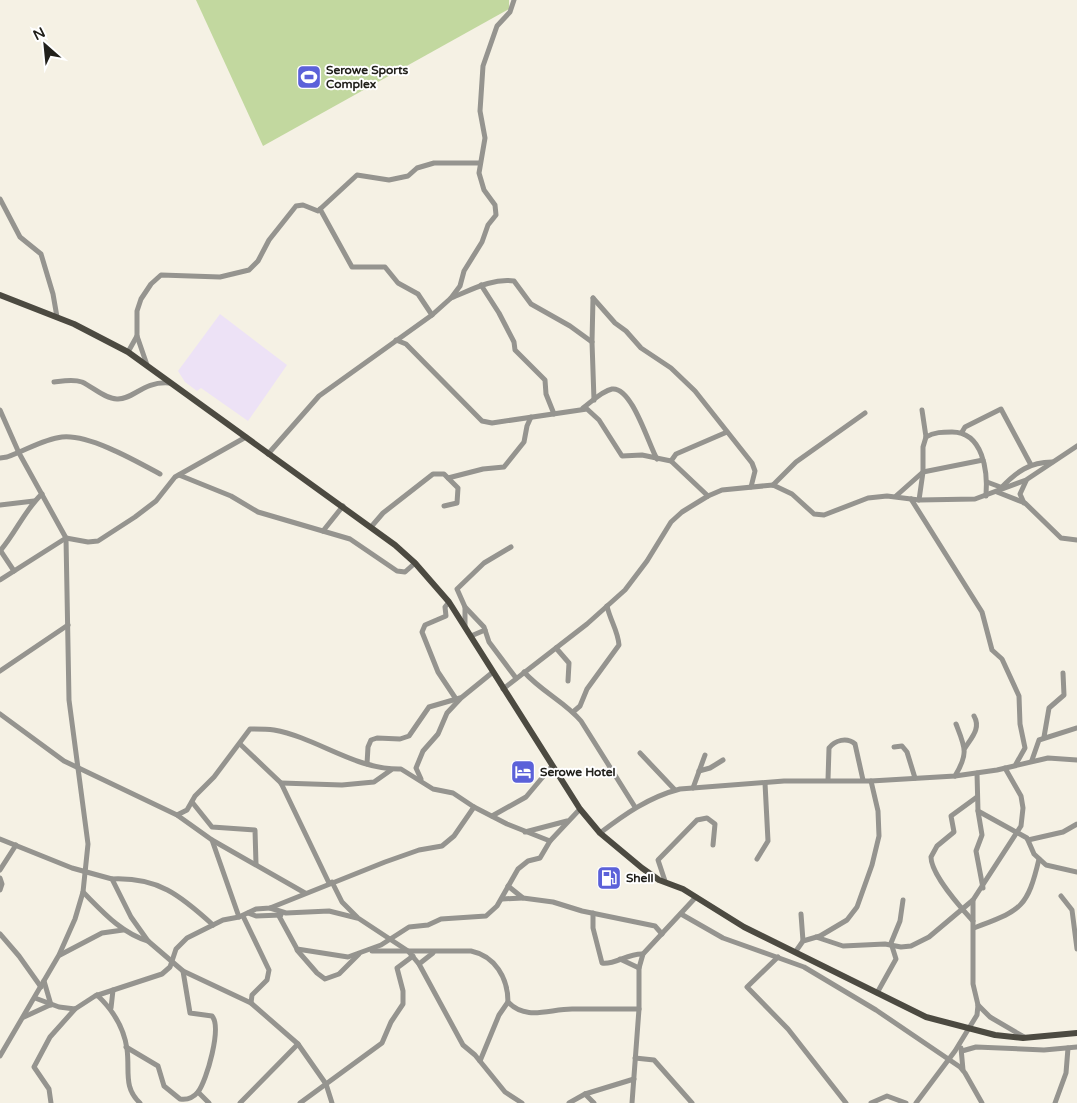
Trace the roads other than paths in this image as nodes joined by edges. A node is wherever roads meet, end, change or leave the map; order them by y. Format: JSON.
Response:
{"nodes":[{"id":1,"x":514,"y":0,"type":"edge"},
{"id":2,"x":480,"y":163,"type":"junction"},
{"id":3,"x":0,"y":199,"type":"edge"},
{"id":4,"x":320,"y":210,"type":"junction"},
{"id":5,"x":481,"y":285,"type":"junction"},
{"id":6,"x":0,"y":295,"type":"edge"},
{"id":7,"x":451,"y":298,"type":"junction"},
{"id":8,"x":432,"y":314,"type":"junction"},
{"id":9,"x":57,"y":317,"type":"junction"},
{"id":10,"x":137,"y":336,"type":"junction"},
{"id":11,"x":396,"y":340,"type":"junction"},
{"id":12,"x":592,"y":342,"type":"junction"},
{"id":13,"x":128,"y":352,"type":"junction"},
{"id":14,"x":147,"y":366,"type":"junction"},
{"id":15,"x":54,"y":382,"type":"dead end"},
{"id":16,"x":169,"y":383,"type":"junction"},
{"id":17,"x":594,"y":400,"type":"junction"},
{"id":18,"x":582,"y":408,"type":"junction"},
{"id":19,"x":0,"y":410,"type":"edge"},
{"id":20,"x":922,"y":410,"type":"dead end"},
{"id":21,"x":554,"y":414,"type":"junction"},
{"id":22,"x":865,"y":414,"type":"dead end"},
{"id":23,"x":531,"y":417,"type":"junction"},
{"id":24,"x":727,"y":432,"type":"junction"},
{"id":25,"x":962,"y":432,"type":"junction"},
{"id":26,"x":246,"y":437,"type":"junction"},
{"id":27,"x":926,"y":437,"type":"junction"},
{"id":28,"x":1077,"y":446,"type":"edge"},
{"id":29,"x":19,"y":453,"type":"junction"},
{"id":30,"x":268,"y":454,"type":"junction"},
{"id":31,"x":0,"y":458,"type":"edge"},
{"id":32,"x":657,"y":459,"type":"junction"},
{"id":33,"x":983,"y":460,"type":"junction"},
{"id":34,"x":671,"y":461,"type":"junction"},
{"id":35,"x":1053,"y":462,"type":"junction"},
{"id":36,"x":1029,"y":466,"type":"junction"},
{"id":37,"x":923,"y":472,"type":"junction"},
{"id":38,"x":160,"y":474,"type":"dead end"},
{"id":39,"x":179,"y":475,"type":"junction"},
{"id":40,"x":1033,"y":476,"type":"junction"},
{"id":41,"x":448,"y":478,"type":"junction"},
{"id":42,"x":1026,"y":480,"type":"junction"},
{"id":43,"x":987,"y":482,"type":"junction"},
{"id":44,"x":773,"y":485,"type":"junction"},
{"id":45,"x":751,"y":487,"type":"junction"},
{"id":46,"x":1003,"y":488,"type":"junction"},
{"id":47,"x":996,"y":492,"type":"junction"},
{"id":48,"x":42,"y":494,"type":"junction"},
{"id":49,"x":708,"y":496,"type":"junction"},
{"id":50,"x":896,"y":496,"type":"junction"},
{"id":51,"x":986,"y":496,"type":"junction"},
{"id":52,"x":911,"y":499,"type":"junction"},
{"id":53,"x":919,"y":500,"type":"junction"},
{"id":54,"x":34,"y":501,"type":"junction"},
{"id":55,"x":1025,"y":503,"type":"junction"},
{"id":56,"x":0,"y":505,"type":"edge"},
{"id":57,"x":343,"y":506,"type":"junction"},
{"id":58,"x":444,"y":506,"type":"dead end"},
{"id":59,"x":371,"y":527,"type":"junction"},
{"id":60,"x":323,"y":531,"type":"junction"},
{"id":61,"x":66,"y":538,"type":"junction"},
{"id":62,"x":1077,"y":540,"type":"edge"},
{"id":63,"x":511,"y":547,"type":"dead end"},
{"id":64,"x":0,"y":550,"type":"edge"},
{"id":65,"x":415,"y":564,"type":"junction"},
{"id":66,"x":14,"y":571,"type":"junction"},
{"id":67,"x":0,"y":580,"type":"edge"},
{"id":68,"x":449,"y":602,"type":"junction"},
{"id":69,"x":607,"y":606,"type":"junction"},
{"id":70,"x":465,"y":607,"type":"junction"},
{"id":71,"x":68,"y":625,"type":"junction"},
{"id":72,"x":465,"y":626,"type":"junction"},
{"id":73,"x":485,"y":630,"type":"junction"},
{"id":74,"x":471,"y":636,"type":"junction"},
{"id":75,"x":556,"y":648,"type":"junction"},
{"id":76,"x":0,"y":671,"type":"edge"},
{"id":77,"x":493,"y":672,"type":"junction"},
{"id":78,"x":524,"y":672,"type":"junction"},
{"id":79,"x":1063,"y":673,"type":"dead end"},
{"id":80,"x":516,"y":678,"type":"junction"},
{"id":81,"x":568,"y":681,"type":"dead end"},
{"id":82,"x":503,"y":689,"type":"junction"},
{"id":83,"x":459,"y":699,"type":"junction"},
{"id":84,"x":573,"y":712,"type":"junction"},
{"id":85,"x":0,"y":714,"type":"edge"},
{"id":86,"x":974,"y":716,"type":"dead end"},
{"id":87,"x":956,"y":724,"type":"dead end"},
{"id":88,"x":1077,"y":728,"type":"edge"},
{"id":89,"x":1044,"y":737,"type":"junction"},
{"id":90,"x":240,"y":744,"type":"junction"},
{"id":91,"x":894,"y":747,"type":"dead end"},
{"id":92,"x":966,"y":748,"type":"junction"},
{"id":93,"x":640,"y":753,"type":"dead end"},
{"id":94,"x":705,"y":755,"type":"dead end"},
{"id":95,"x":723,"y":760,"type":"dead end"},
{"id":96,"x":1032,"y":760,"type":"junction"},
{"id":97,"x":1077,"y":760,"type":"edge"},
{"id":98,"x":367,"y":764,"type":"junction"},
{"id":99,"x":1016,"y":765,"type":"junction"},
{"id":100,"x":552,"y":766,"type":"junction"},
{"id":101,"x":416,"y":768,"type":"junction"},
{"id":102,"x":1005,"y":768,"type":"junction"},
{"id":103,"x":79,"y":769,"type":"junction"},
{"id":104,"x":391,"y":770,"type":"junction"},
{"id":105,"x":405,"y":770,"type":"junction"},
{"id":106,"x":699,"y":771,"type":"junction"},
{"id":107,"x":977,"y":773,"type":"junction"},
{"id":108,"x":955,"y":776,"type":"junction"},
{"id":109,"x":914,"y":778,"type":"junction"},
{"id":110,"x":828,"y":780,"type":"junction"},
{"id":111,"x":863,"y":780,"type":"junction"},
{"id":112,"x":423,"y":781,"type":"junction"},
{"id":113,"x":871,"y":781,"type":"junction"},
{"id":114,"x":282,"y":783,"type":"junction"},
{"id":115,"x":765,"y":783,"type":"junction"},
{"id":116,"x":692,"y":788,"type":"junction"},
{"id":117,"x":676,"y":790,"type":"junction"},
{"id":118,"x":977,"y":797,"type":"junction"},
{"id":119,"x":192,"y":802,"type":"junction"},
{"id":120,"x":474,"y":807,"type":"junction"},
{"id":121,"x":635,"y":807,"type":"junction"},
{"id":122,"x":580,"y":808,"type":"junction"},
{"id":123,"x":978,"y":811,"type":"junction"},
{"id":124,"x":176,"y":815,"type":"junction"},
{"id":125,"x":492,"y":816,"type":"junction"},
{"id":126,"x":568,"y":821,"type":"junction"},
{"id":127,"x":1077,"y":824,"type":"edge"},
{"id":128,"x":524,"y":832,"type":"junction"},
{"id":129,"x":1018,"y":832,"type":"junction"},
{"id":130,"x":600,"y":833,"type":"junction"},
{"id":131,"x":0,"y":839,"type":"edge"},
{"id":132,"x":212,"y":840,"type":"junction"},
{"id":133,"x":1028,"y":840,"type":"junction"},
{"id":134,"x":550,"y":841,"type":"junction"},
{"id":135,"x":16,"y":845,"type":"junction"},
{"id":136,"x":714,"y":846,"type":"dead end"},
{"id":137,"x":757,"y":859,"type":"dead end"},
{"id":138,"x":1039,"y":859,"type":"junction"},
{"id":139,"x":256,"y":864,"type":"junction"},
{"id":140,"x":0,"y":870,"type":"edge"},
{"id":141,"x":85,"y":872,"type":"junction"},
{"id":142,"x":1077,"y":872,"type":"edge"},
{"id":143,"x":112,"y":879,"type":"junction"},
{"id":144,"x":665,"y":881,"type":"junction"},
{"id":145,"x":331,"y":882,"type":"junction"},
{"id":146,"x":508,"y":886,"type":"junction"},
{"id":147,"x":983,"y":888,"type":"junction"},
{"id":148,"x":83,"y":892,"type":"junction"},
{"id":149,"x":305,"y":893,"type":"junction"},
{"id":150,"x":1061,"y":896,"type":"dead end"},
{"id":151,"x":502,"y":898,"type":"junction"},
{"id":152,"x":523,"y":898,"type":"junction"},
{"id":153,"x":696,"y":898,"type":"junction"},
{"id":154,"x":903,"y":900,"type":"dead end"},
{"id":155,"x":973,"y":900,"type":"junction"},
{"id":156,"x":270,"y":908,"type":"junction"},
{"id":157,"x":962,"y":910,"type":"junction"},
{"id":158,"x":286,"y":913,"type":"junction"},
{"id":159,"x":593,"y":913,"type":"junction"},
{"id":160,"x":681,"y":914,"type":"junction"},
{"id":161,"x":801,"y":914,"type":"dead end"},
{"id":162,"x":243,"y":915,"type":"junction"},
{"id":163,"x":279,"y":916,"type":"junction"},
{"id":164,"x":358,"y":918,"type":"junction"},
{"id":165,"x":973,"y":921,"type":"junction"},
{"id":166,"x":213,"y":924,"type":"junction"},
{"id":167,"x":974,"y":928,"type":"junction"},
{"id":168,"x":124,"y":930,"type":"junction"},
{"id":169,"x":0,"y":934,"type":"edge"},
{"id":170,"x":662,"y":934,"type":"junction"},
{"id":171,"x":391,"y":937,"type":"junction"},
{"id":172,"x":816,"y":937,"type":"junction"},
{"id":173,"x":148,"y":941,"type":"junction"},
{"id":174,"x":803,"y":941,"type":"junction"},
{"id":175,"x":892,"y":945,"type":"junction"},
{"id":176,"x":297,"y":949,"type":"junction"},
{"id":177,"x":1077,"y":949,"type":"edge"},
{"id":178,"x":408,"y":951,"type":"junction"},
{"id":179,"x":796,"y":951,"type":"junction"},
{"id":180,"x":364,"y":952,"type":"junction"},
{"id":181,"x":433,"y":952,"type":"junction"},
{"id":182,"x":643,"y":954,"type":"junction"},
{"id":183,"x":59,"y":955,"type":"junction"},
{"id":184,"x":413,"y":956,"type":"junction"},
{"id":185,"x":778,"y":957,"type":"junction"},
{"id":186,"x":620,"y":959,"type":"junction"},
{"id":187,"x":172,"y":963,"type":"junction"},
{"id":188,"x":419,"y":964,"type":"junction"},
{"id":189,"x":638,"y":968,"type":"junction"},
{"id":190,"x":183,"y":972,"type":"junction"},
{"id":191,"x":44,"y":981,"type":"junction"},
{"id":192,"x":41,"y":987,"type":"junction"},
{"id":193,"x":113,"y":990,"type":"junction"},
{"id":194,"x":877,"y":993,"type":"junction"},
{"id":195,"x":98,"y":995,"type":"junction"},
{"id":196,"x":34,"y":998,"type":"junction"},
{"id":197,"x":508,"y":1002,"type":"junction"},
{"id":198,"x":251,"y":1003,"type":"junction"},
{"id":199,"x":50,"y":1005,"type":"junction"},
{"id":200,"x":978,"y":1005,"type":"junction"},
{"id":201,"x":111,"y":1008,"type":"junction"},
{"id":202,"x":75,"y":1009,"type":"junction"},
{"id":203,"x":639,"y":1009,"type":"junction"},
{"id":204,"x":23,"y":1018,"type":"junction"},
{"id":205,"x":968,"y":1030,"type":"junction"},
{"id":206,"x":1077,"y":1033,"type":"edge"},
{"id":207,"x":1025,"y":1038,"type":"junction"},
{"id":208,"x":298,"y":1044,"type":"junction"},
{"id":209,"x":960,"y":1044,"type":"junction"},
{"id":210,"x":1077,"y":1047,"type":"edge"},
{"id":211,"x":126,"y":1048,"type":"junction"},
{"id":212,"x":1068,"y":1048,"type":"junction"},
{"id":213,"x":962,"y":1051,"type":"junction"},
{"id":214,"x":0,"y":1056,"type":"edge"},
{"id":215,"x":636,"y":1058,"type":"junction"},
{"id":216,"x":949,"y":1060,"type":"junction"},
{"id":217,"x":480,"y":1061,"type":"junction"},
{"id":218,"x":963,"y":1070,"type":"junction"},
{"id":219,"x":634,"y":1079,"type":"junction"},
{"id":220,"x":326,"y":1084,"type":"junction"},
{"id":221,"x":198,"y":1092,"type":"junction"},
{"id":222,"x":585,"y":1094,"type":"junction"},
{"id":223,"x":919,"y":1101,"type":"edge"},
{"id":224,"x":51,"y":1103,"type":"edge"},
{"id":225,"x":140,"y":1103,"type":"edge"},
{"id":226,"x":209,"y":1103,"type":"edge"},
{"id":227,"x":240,"y":1103,"type":"edge"},
{"id":228,"x":300,"y":1103,"type":"edge"},
{"id":229,"x":332,"y":1103,"type":"edge"},
{"id":230,"x":522,"y":1103,"type":"edge"},
{"id":231,"x":569,"y":1103,"type":"edge"},
{"id":232,"x":594,"y":1103,"type":"edge"},
{"id":233,"x":632,"y":1103,"type":"edge"},
{"id":234,"x":692,"y":1103,"type":"edge"},
{"id":235,"x":846,"y":1103,"type":"edge"},
{"id":236,"x":871,"y":1103,"type":"edge"},
{"id":237,"x":906,"y":1103,"type":"edge"},
{"id":238,"x":982,"y":1103,"type":"edge"},
{"id":239,"x":1055,"y":1103,"type":"edge"}],
"edges":[{"from":1,"to":2,"type":"street"},
{"from":2,"to":4,"type":"street"},
{"from":2,"to":7,"type":"street"},
{"from":3,"to":9,"type":"street"},
{"from":4,"to":8,"type":"street"},
{"from":4,"to":10,"type":"street"},
{"from":5,"to":7,"type":"street"},
{"from":5,"to":12,"type":"street"},
{"from":5,"to":21,"type":"street"},
{"from":6,"to":9,"type":"main road"},
{"from":7,"to":8,"type":"street"},
{"from":8,"to":11,"type":"street"},
{"from":9,"to":13,"type":"main road"},
{"from":10,"to":13,"type":"street"},
{"from":10,"to":14,"type":"street"},
{"from":11,"to":23,"type":"street"},
{"from":11,"to":30,"type":"street"},
{"from":12,"to":17,"type":"street"},
{"from":12,"to":24,"type":"street"},
{"from":13,"to":14,"type":"main road"},
{"from":14,"to":16,"type":"main road"},
{"from":15,"to":16,"type":"street"},
{"from":16,"to":26,"type":"main road"},
{"from":17,"to":18,"type":"street"},
{"from":17,"to":32,"type":"street"},
{"from":18,"to":21,"type":"street"},
{"from":18,"to":32,"type":"street"},
{"from":19,"to":29,"type":"street"},
{"from":20,"to":27,"type":"street"},
{"from":21,"to":23,"type":"street"},
{"from":22,"to":44,"type":"street"},
{"from":23,"to":41,"type":"street"},
{"from":24,"to":34,"type":"street"},
{"from":24,"to":45,"type":"street"},
{"from":25,"to":27,"type":"street"},
{"from":25,"to":33,"type":"street"},
{"from":25,"to":36,"type":"street"},
{"from":26,"to":30,"type":"main road"},
{"from":26,"to":39,"type":"street"},
{"from":27,"to":37,"type":"street"},
{"from":28,"to":35,"type":"street"},
{"from":29,"to":31,"type":"street"},
{"from":29,"to":38,"type":"street"},
{"from":29,"to":48,"type":"street"},
{"from":30,"to":57,"type":"main road"},
{"from":32,"to":34,"type":"street"},
{"from":33,"to":37,"type":"street"},
{"from":33,"to":43,"type":"street"},
{"from":34,"to":49,"type":"street"},
{"from":35,"to":36,"type":"street"},
{"from":35,"to":40,"type":"street"},
{"from":36,"to":40,"type":"street"},
{"from":36,"to":46,"type":"street"},
{"from":37,"to":50,"type":"street"},
{"from":37,"to":53,"type":"street"},
{"from":39,"to":60,"type":"street"},
{"from":39,"to":61,"type":"street"},
{"from":40,"to":42,"type":"street"},
{"from":41,"to":58,"type":"street"},
{"from":41,"to":59,"type":"street"},
{"from":42,"to":46,"type":"street"},
{"from":42,"to":55,"type":"street"},
{"from":43,"to":46,"type":"street"},
{"from":43,"to":51,"type":"street"},
{"from":44,"to":45,"type":"street"},
{"from":44,"to":50,"type":"street"},
{"from":45,"to":49,"type":"street"},
{"from":46,"to":47,"type":"street"},
{"from":47,"to":51,"type":"street"},
{"from":47,"to":55,"type":"street"},
{"from":48,"to":54,"type":"street"},
{"from":48,"to":61,"type":"street"},
{"from":49,"to":69,"type":"street"},
{"from":50,"to":52,"type":"street"},
{"from":51,"to":53,"type":"street"},
{"from":52,"to":53,"type":"street"},
{"from":52,"to":99,"type":"street"},
{"from":54,"to":56,"type":"street"},
{"from":54,"to":64,"type":"street"},
{"from":55,"to":62,"type":"street"},
{"from":57,"to":59,"type":"main road"},
{"from":57,"to":60,"type":"street"},
{"from":59,"to":65,"type":"main road"},
{"from":60,"to":65,"type":"street"},
{"from":61,"to":66,"type":"street"},
{"from":61,"to":71,"type":"street"},
{"from":63,"to":70,"type":"street"},
{"from":64,"to":66,"type":"street"},
{"from":65,"to":68,"type":"main road"},
{"from":66,"to":67,"type":"street"},
{"from":68,"to":72,"type":"main road"},
{"from":68,"to":83,"type":"street"},
{"from":69,"to":75,"type":"street"},
{"from":69,"to":84,"type":"street"},
{"from":70,"to":72,"type":"street"},
{"from":70,"to":73,"type":"street"},
{"from":71,"to":76,"type":"street"},
{"from":71,"to":103,"type":"street"},
{"from":72,"to":74,"type":"main road"},
{"from":73,"to":74,"type":"street"},
{"from":73,"to":80,"type":"street"},
{"from":74,"to":77,"type":"main road"},
{"from":75,"to":78,"type":"street"},
{"from":75,"to":81,"type":"street"},
{"from":77,"to":82,"type":"main road"},
{"from":77,"to":83,"type":"street"},
{"from":78,"to":80,"type":"street"},
{"from":78,"to":84,"type":"street"},
{"from":79,"to":89,"type":"street"},
{"from":80,"to":82,"type":"street"},
{"from":82,"to":100,"type":"main road"},
{"from":83,"to":98,"type":"street"},
{"from":83,"to":101,"type":"street"},
{"from":84,"to":121,"type":"street"},
{"from":85,"to":103,"type":"street"},
{"from":86,"to":92,"type":"street"},
{"from":87,"to":92,"type":"street"},
{"from":88,"to":89,"type":"street"},
{"from":89,"to":96,"type":"street"},
{"from":90,"to":98,"type":"street"},
{"from":90,"to":114,"type":"street"},
{"from":90,"to":119,"type":"street"},
{"from":91,"to":109,"type":"street"},
{"from":92,"to":108,"type":"street"},
{"from":93,"to":117,"type":"street"},
{"from":94,"to":106,"type":"street"},
{"from":95,"to":106,"type":"street"},
{"from":96,"to":97,"type":"street"},
{"from":96,"to":99,"type":"street"},
{"from":98,"to":104,"type":"street"},
{"from":99,"to":102,"type":"street"},
{"from":100,"to":122,"type":"main road"},
{"from":100,"to":125,"type":"street"},
{"from":101,"to":105,"type":"street"},
{"from":101,"to":112,"type":"street"},
{"from":102,"to":107,"type":"street"},
{"from":102,"to":129,"type":"street"},
{"from":103,"to":124,"type":"street"},
{"from":103,"to":141,"type":"street"},
{"from":104,"to":105,"type":"street"},
{"from":104,"to":114,"type":"street"},
{"from":105,"to":112,"type":"street"},
{"from":106,"to":116,"type":"street"},
{"from":107,"to":108,"type":"street"},
{"from":107,"to":118,"type":"street"},
{"from":108,"to":109,"type":"street"},
{"from":109,"to":113,"type":"street"},
{"from":110,"to":111,"type":"street"},
{"from":110,"to":111,"type":"street"},
{"from":110,"to":115,"type":"street"},
{"from":111,"to":113,"type":"street"},
{"from":112,"to":120,"type":"street"},
{"from":113,"to":172,"type":"street"},
{"from":114,"to":145,"type":"street"},
{"from":115,"to":116,"type":"street"},
{"from":115,"to":137,"type":"street"},
{"from":116,"to":117,"type":"street"},
{"from":117,"to":121,"type":"street"},
{"from":118,"to":123,"type":"street"},
{"from":118,"to":157,"type":"street"},
{"from":119,"to":124,"type":"street"},
{"from":119,"to":139,"type":"street"},
{"from":120,"to":125,"type":"street"},
{"from":120,"to":145,"type":"street"},
{"from":121,"to":130,"type":"street"},
{"from":122,"to":126,"type":"street"},
{"from":122,"to":130,"type":"main road"},
{"from":123,"to":129,"type":"street"},
{"from":123,"to":147,"type":"street"},
{"from":124,"to":132,"type":"street"},
{"from":125,"to":128,"type":"street"},
{"from":126,"to":128,"type":"street"},
{"from":126,"to":134,"type":"street"},
{"from":127,"to":133,"type":"street"},
{"from":128,"to":134,"type":"street"},
{"from":129,"to":133,"type":"street"},
{"from":129,"to":147,"type":"street"},
{"from":130,"to":144,"type":"main road"},
{"from":131,"to":135,"type":"street"},
{"from":132,"to":139,"type":"street"},
{"from":132,"to":162,"type":"street"},
{"from":133,"to":138,"type":"street"},
{"from":134,"to":146,"type":"street"},
{"from":135,"to":140,"type":"street"},
{"from":135,"to":141,"type":"street"},
{"from":136,"to":144,"type":"street"},
{"from":138,"to":142,"type":"street"},
{"from":138,"to":167,"type":"street"},
{"from":139,"to":149,"type":"street"},
{"from":141,"to":143,"type":"street"},
{"from":141,"to":148,"type":"street"},
{"from":143,"to":166,"type":"street"},
{"from":143,"to":173,"type":"street"},
{"from":144,"to":153,"type":"main road"},
{"from":145,"to":149,"type":"street"},
{"from":145,"to":164,"type":"street"},
{"from":146,"to":151,"type":"street"},
{"from":146,"to":152,"type":"street"},
{"from":147,"to":155,"type":"street"},
{"from":148,"to":168,"type":"street"},
{"from":148,"to":183,"type":"street"},
{"from":149,"to":156,"type":"street"},
{"from":150,"to":177,"type":"street"},
{"from":151,"to":152,"type":"street"},
{"from":151,"to":171,"type":"street"},
{"from":152,"to":159,"type":"street"},
{"from":153,"to":160,"type":"street"},
{"from":153,"to":179,"type":"main road"},
{"from":154,"to":175,"type":"street"},
{"from":155,"to":157,"type":"street"},
{"from":155,"to":165,"type":"street"},
{"from":156,"to":158,"type":"street"},
{"from":156,"to":162,"type":"street"},
{"from":157,"to":165,"type":"street"},
{"from":157,"to":175,"type":"street"},
{"from":158,"to":163,"type":"street"},
{"from":158,"to":164,"type":"street"},
{"from":159,"to":170,"type":"street"},
{"from":159,"to":186,"type":"street"},
{"from":160,"to":170,"type":"street"},
{"from":160,"to":185,"type":"street"},
{"from":161,"to":174,"type":"street"},
{"from":162,"to":163,"type":"street"},
{"from":162,"to":166,"type":"street"},
{"from":162,"to":198,"type":"street"},
{"from":163,"to":176,"type":"street"},
{"from":164,"to":171,"type":"street"},
{"from":165,"to":167,"type":"street"},
{"from":166,"to":187,"type":"street"},
{"from":167,"to":200,"type":"street"},
{"from":168,"to":173,"type":"street"},
{"from":168,"to":183,"type":"street"},
{"from":169,"to":192,"type":"street"},
{"from":170,"to":182,"type":"street"},
{"from":171,"to":178,"type":"street"},
{"from":171,"to":180,"type":"street"},
{"from":172,"to":174,"type":"street"},
{"from":172,"to":175,"type":"street"},
{"from":173,"to":187,"type":"street"},
{"from":174,"to":179,"type":"street"},
{"from":175,"to":194,"type":"street"},
{"from":176,"to":180,"type":"street"},
{"from":176,"to":180,"type":"street"},
{"from":178,"to":180,"type":"street"},
{"from":178,"to":181,"type":"street"},
{"from":178,"to":184,"type":"street"},
{"from":179,"to":194,"type":"main road"},
{"from":181,"to":188,"type":"street"},
{"from":181,"to":197,"type":"street"},
{"from":182,"to":186,"type":"street"},
{"from":182,"to":189,"type":"street"},
{"from":183,"to":191,"type":"street"},
{"from":184,"to":188,"type":"street"},
{"from":184,"to":220,"type":"street"},
{"from":185,"to":216,"type":"street"},
{"from":185,"to":235,"type":"street"},
{"from":186,"to":189,"type":"street"},
{"from":187,"to":190,"type":"street"},
{"from":187,"to":193,"type":"street"},
{"from":188,"to":217,"type":"street"},
{"from":189,"to":203,"type":"street"},
{"from":190,"to":198,"type":"street"},
{"from":190,"to":221,"type":"street"},
{"from":191,"to":192,"type":"street"},
{"from":191,"to":199,"type":"street"},
{"from":192,"to":196,"type":"street"},
{"from":193,"to":195,"type":"street"},
{"from":193,"to":201,"type":"street"},
{"from":194,"to":205,"type":"main road"},
{"from":195,"to":201,"type":"street"},
{"from":195,"to":202,"type":"street"},
{"from":196,"to":199,"type":"street"},
{"from":196,"to":204,"type":"street"},
{"from":197,"to":203,"type":"street"},
{"from":197,"to":217,"type":"street"},
{"from":198,"to":208,"type":"street"},
{"from":199,"to":202,"type":"street"},
{"from":199,"to":204,"type":"street"},
{"from":200,"to":205,"type":"street"},
{"from":200,"to":207,"type":"street"},
{"from":201,"to":211,"type":"street"},
{"from":202,"to":224,"type":"street"},
{"from":203,"to":215,"type":"street"},
{"from":204,"to":214,"type":"street"},
{"from":205,"to":207,"type":"main road"},
{"from":205,"to":209,"type":"street"},
{"from":206,"to":207,"type":"main road"},
{"from":208,"to":220,"type":"street"},
{"from":208,"to":227,"type":"street"},
{"from":209,"to":213,"type":"street"},
{"from":209,"to":216,"type":"street"},
{"from":210,"to":212,"type":"street"},
{"from":211,"to":221,"type":"street"},
{"from":211,"to":225,"type":"street"},
{"from":212,"to":213,"type":"street"},
{"from":212,"to":239,"type":"street"},
{"from":213,"to":218,"type":"street"},
{"from":215,"to":219,"type":"street"},
{"from":215,"to":234,"type":"street"},
{"from":216,"to":218,"type":"street"},
{"from":216,"to":223,"type":"street"},
{"from":217,"to":230,"type":"street"},
{"from":218,"to":238,"type":"street"},
{"from":219,"to":222,"type":"street"},
{"from":219,"to":233,"type":"street"},
{"from":220,"to":228,"type":"street"},
{"from":220,"to":229,"type":"street"},
{"from":221,"to":226,"type":"street"},
{"from":222,"to":231,"type":"street"},
{"from":222,"to":232,"type":"street"},
{"from":236,"to":237,"type":"street"}]}
